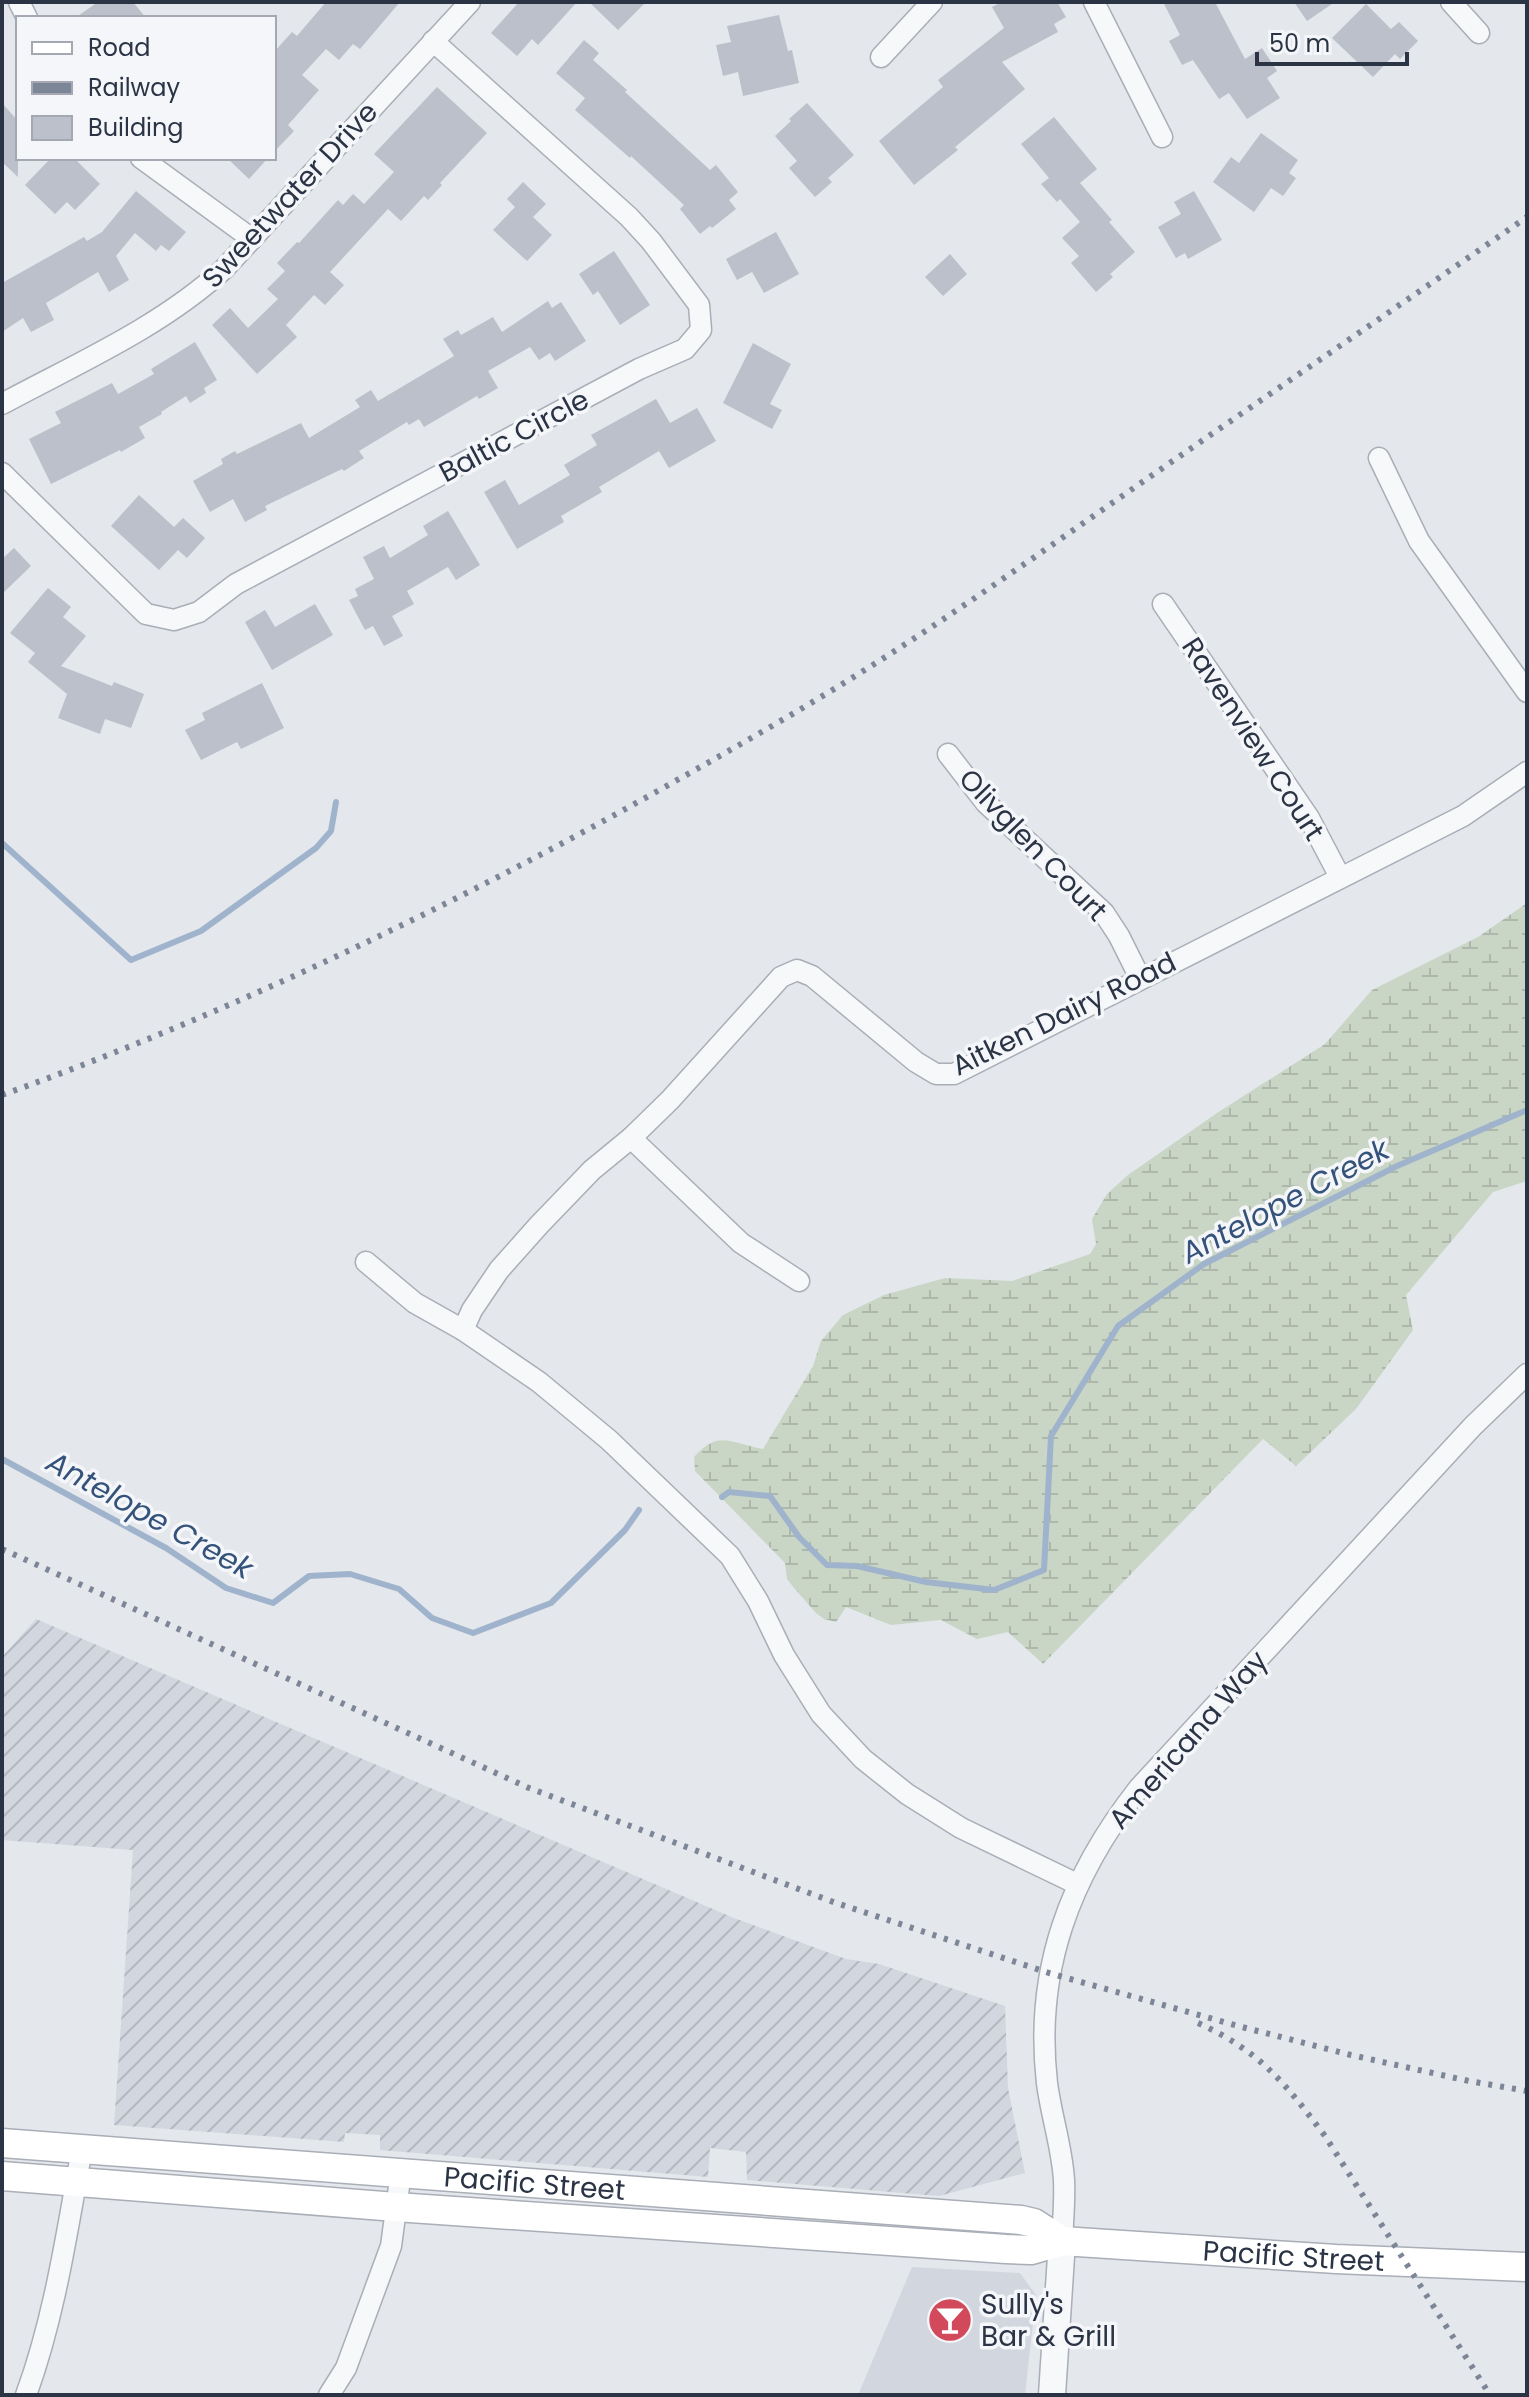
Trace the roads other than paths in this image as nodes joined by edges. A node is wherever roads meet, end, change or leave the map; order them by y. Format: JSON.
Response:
{"nodes":[{"id":1,"x":470,"y":2,"type":"edge"},
{"id":2,"x":932,"y":2,"type":"edge"},
{"id":3,"x":1094,"y":2,"type":"edge"},
{"id":4,"x":1451,"y":2,"type":"edge"},
{"id":5,"x":1479,"y":33,"type":"dead end"},
{"id":6,"x":433,"y":41,"type":"junction"},
{"id":7,"x":881,"y":57,"type":"dead end"},
{"id":8,"x":1162,"y":137,"type":"dead end"},
{"id":9,"x":144,"y":160,"type":"edge"},
{"id":10,"x":252,"y":239,"type":"junction"},
{"id":11,"x":2,"y":404,"type":"edge"},
{"id":12,"x":1379,"y":458,"type":"dead end"},
{"id":13,"x":2,"y":473,"type":"edge"},
{"id":14,"x":1163,"y":604,"type":"dead end"},
{"id":15,"x":1527,"y":692,"type":"edge"},
{"id":16,"x":948,"y":754,"type":"dead end"},
{"id":17,"x":1527,"y":772,"type":"edge"},
{"id":18,"x":1340,"y":877,"type":"junction"},
{"id":19,"x":1140,"y":978,"type":"junction"},
{"id":20,"x":631,"y":1138,"type":"junction"},
{"id":21,"x":366,"y":1262,"type":"dead end"},
{"id":22,"x":799,"y":1281,"type":"dead end"},
{"id":23,"x":463,"y":1330,"type":"junction"},
{"id":24,"x":1527,"y":1374,"type":"edge"},
{"id":25,"x":1077,"y":1884,"type":"junction"},
{"id":26,"x":2,"y":2143,"type":"edge"},
{"id":27,"x":82,"y":2149,"type":"junction"},
{"id":28,"x":401,"y":2172,"type":"junction"},
{"id":29,"x":2,"y":2176,"type":"edge"},
{"id":30,"x":76,"y":2182,"type":"junction"},
{"id":31,"x":396,"y":2207,"type":"junction"},
{"id":32,"x":1062,"y":2241,"type":"junction"},
{"id":33,"x":1527,"y":2267,"type":"edge"},
{"id":34,"x":26,"y":2395,"type":"edge"},
{"id":35,"x":329,"y":2395,"type":"edge"},
{"id":36,"x":1052,"y":2395,"type":"edge"}],
"edges":[{"from":1,"to":6,"type":"street","name":"Sweetwater Drive"},
{"from":2,"to":7,"type":"street"},
{"from":3,"to":8,"type":"street"},
{"from":4,"to":5,"type":"street"},
{"from":6,"to":10,"type":"street","name":"Sweetwater Drive"},
{"from":6,"to":13,"type":"street","name":"Baltic Circle"},
{"from":9,"to":10,"type":"street"},
{"from":10,"to":11,"type":"street","name":"Sweetwater Drive"},
{"from":12,"to":15,"type":"street"},
{"from":14,"to":18,"type":"street","name":"Ravenview Court"},
{"from":16,"to":19,"type":"street","name":"Olivglen Court"},
{"from":17,"to":18,"type":"street","name":"Aitken Dairy Road"},
{"from":18,"to":19,"type":"street","name":"Aitken Dairy Road"},
{"from":19,"to":20,"type":"street","name":"Aitken Dairy Road"},
{"from":20,"to":22,"type":"street"},
{"from":20,"to":23,"type":"street","name":"Aitken Dairy Road"},
{"from":21,"to":23,"type":"street"},
{"from":23,"to":25,"type":"street"},
{"from":24,"to":25,"type":"street","name":"Americana Way"},
{"from":25,"to":32,"type":"street","name":"Americana Way"},
{"from":26,"to":27,"type":"main road","name":"Pacific Street"},
{"from":27,"to":28,"type":"main road","name":"Pacific Street"},
{"from":27,"to":30,"type":"street"},
{"from":28,"to":31,"type":"street"},
{"from":28,"to":32,"type":"main road","name":"Pacific Street"},
{"from":29,"to":30,"type":"main road","name":"Pacific Street"},
{"from":30,"to":31,"type":"main road","name":"Pacific Street"},
{"from":30,"to":34,"type":"street"},
{"from":31,"to":32,"type":"main road","name":"Pacific Street"},
{"from":31,"to":35,"type":"street"},
{"from":32,"to":33,"type":"main road","name":"Pacific Street"},
{"from":32,"to":36,"type":"street"}]}
